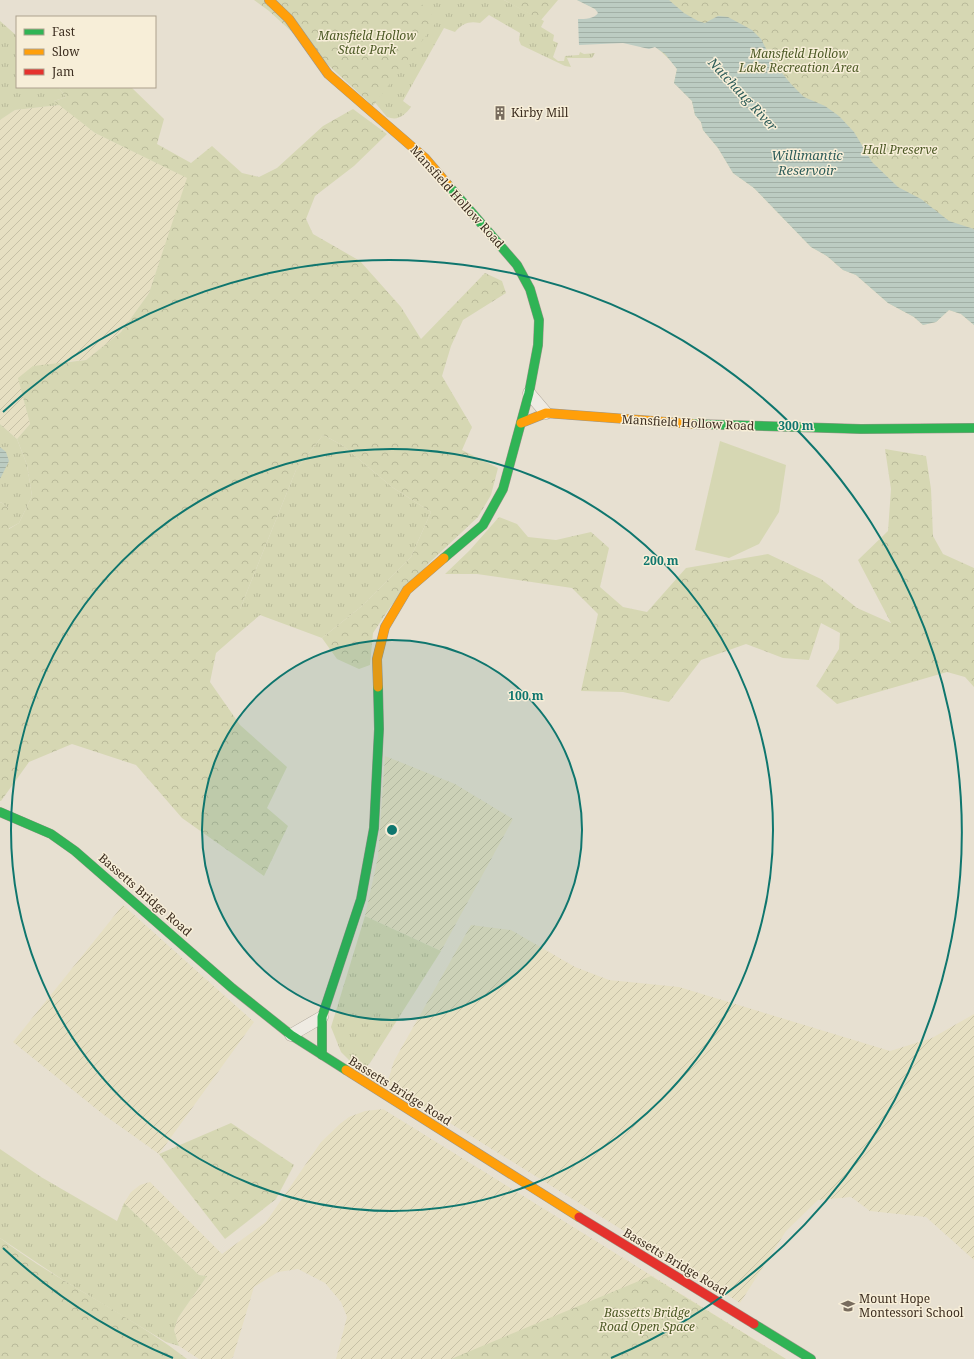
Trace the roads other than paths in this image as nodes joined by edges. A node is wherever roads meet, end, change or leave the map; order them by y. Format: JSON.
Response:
{"nodes":[{"id":1,"x":269,"y":0,"type":"edge"},
{"id":2,"x":530,"y":393,"type":"junction"},
{"id":3,"x":546,"y":413,"type":"junction"},
{"id":4,"x":521,"y":423,"type":"junction"},
{"id":5,"x":974,"y":428,"type":"edge"},
{"id":6,"x":0,"y":812,"type":"edge"},
{"id":7,"x":322,"y":1017,"type":"junction"},
{"id":8,"x":291,"y":1035,"type":"junction"},
{"id":9,"x":322,"y":1055,"type":"junction"},
{"id":10,"x":811,"y":1359,"type":"edge"}],
"edges":[{"from":1,"to":2,"type":"street","name":"Mansfield Hollow Road"},
{"from":2,"to":3,"type":"street"},
{"from":2,"to":4,"type":"street","name":"Mansfield Hollow Road"},
{"from":3,"to":4,"type":"street","name":"Mansfield Hollow Road"},
{"from":3,"to":5,"type":"street","name":"Mansfield Hollow Road"},
{"from":4,"to":7,"type":"street","name":"Mansfield Hollow Road"},
{"from":6,"to":8,"type":"street","name":"Bassetts Bridge Road"},
{"from":7,"to":8,"type":"street"},
{"from":7,"to":9,"type":"street","name":"Mansfield Hollow Road"},
{"from":8,"to":9,"type":"street","name":"Bassetts Bridge Road"},
{"from":9,"to":10,"type":"street","name":"Bassetts Bridge Road"}]}
